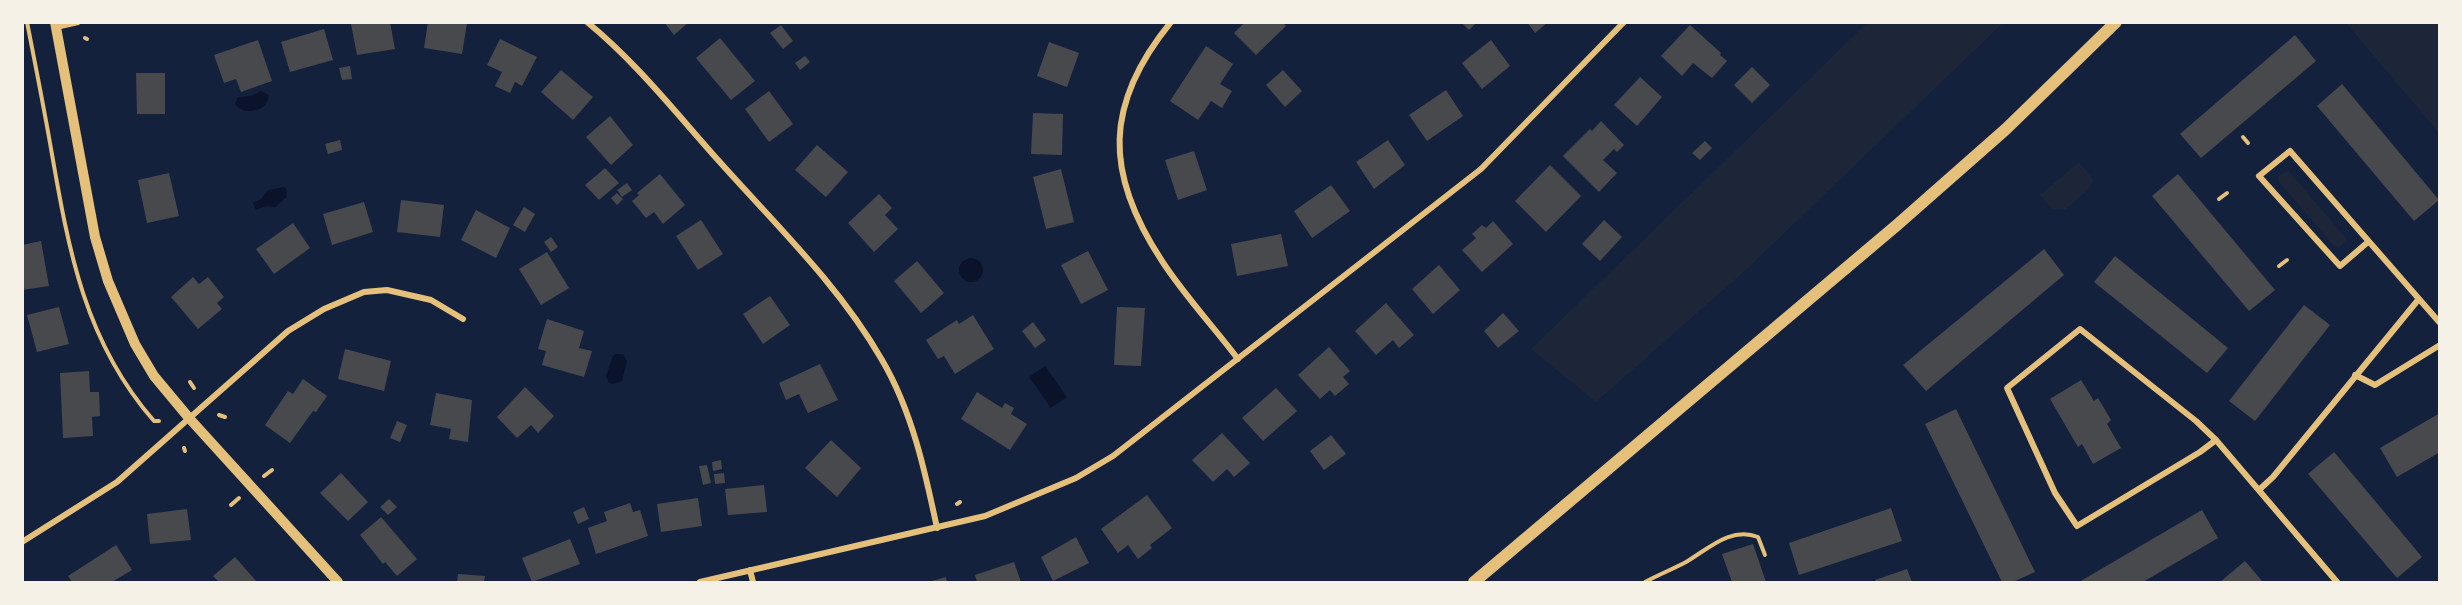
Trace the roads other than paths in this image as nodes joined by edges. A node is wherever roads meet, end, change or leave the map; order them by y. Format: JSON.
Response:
{"nodes":[{"id":1,"x":78,"y":22,"type":"edge"},
{"id":2,"x":587,"y":22,"type":"edge"},
{"id":3,"x":1171,"y":22,"type":"edge"},
{"id":4,"x":1624,"y":22,"type":"edge"},
{"id":5,"x":2116,"y":22,"type":"edge"},
{"id":6,"x":55,"y":25,"type":"edge"},
{"id":7,"x":2368,"y":242,"type":"junction"},
{"id":8,"x":2418,"y":300,"type":"junction"},
{"id":9,"x":464,"y":319,"type":"dead end"},
{"id":10,"x":2439,"y":323,"type":"edge"},
{"id":11,"x":2439,"y":345,"type":"edge"},
{"id":12,"x":1238,"y":359,"type":"junction"},
{"id":13,"x":2355,"y":375,"type":"junction"},
{"id":14,"x":189,"y":418,"type":"junction"},
{"id":15,"x":2217,"y":440,"type":"junction"},
{"id":16,"x":2260,"y":489,"type":"junction"},
{"id":17,"x":937,"y":528,"type":"junction"},
{"id":18,"x":22,"y":542,"type":"edge"},
{"id":19,"x":750,"y":570,"type":"junction"},
{"id":20,"x":338,"y":582,"type":"edge"},
{"id":21,"x":700,"y":582,"type":"edge"},
{"id":22,"x":753,"y":582,"type":"edge"},
{"id":23,"x":1474,"y":582,"type":"edge"},
{"id":24,"x":2337,"y":582,"type":"edge"}],
"edges":[{"from":1,"to":6,"type":"street"},
{"from":2,"to":17,"type":"street"},
{"from":3,"to":12,"type":"street"},
{"from":4,"to":12,"type":"street"},
{"from":5,"to":23,"type":"main road"},
{"from":6,"to":14,"type":"street"},
{"from":7,"to":7,"type":"street"},
{"from":7,"to":8,"type":"street"},
{"from":8,"to":10,"type":"street"},
{"from":8,"to":13,"type":"street"},
{"from":9,"to":14,"type":"street"},
{"from":11,"to":13,"type":"street"},
{"from":12,"to":17,"type":"street"},
{"from":13,"to":16,"type":"street"},
{"from":14,"to":18,"type":"street"},
{"from":14,"to":20,"type":"street"},
{"from":15,"to":15,"type":"street"},
{"from":15,"to":16,"type":"street"},
{"from":16,"to":24,"type":"street"},
{"from":17,"to":19,"type":"street"},
{"from":19,"to":21,"type":"street"},
{"from":19,"to":22,"type":"street"}]}
